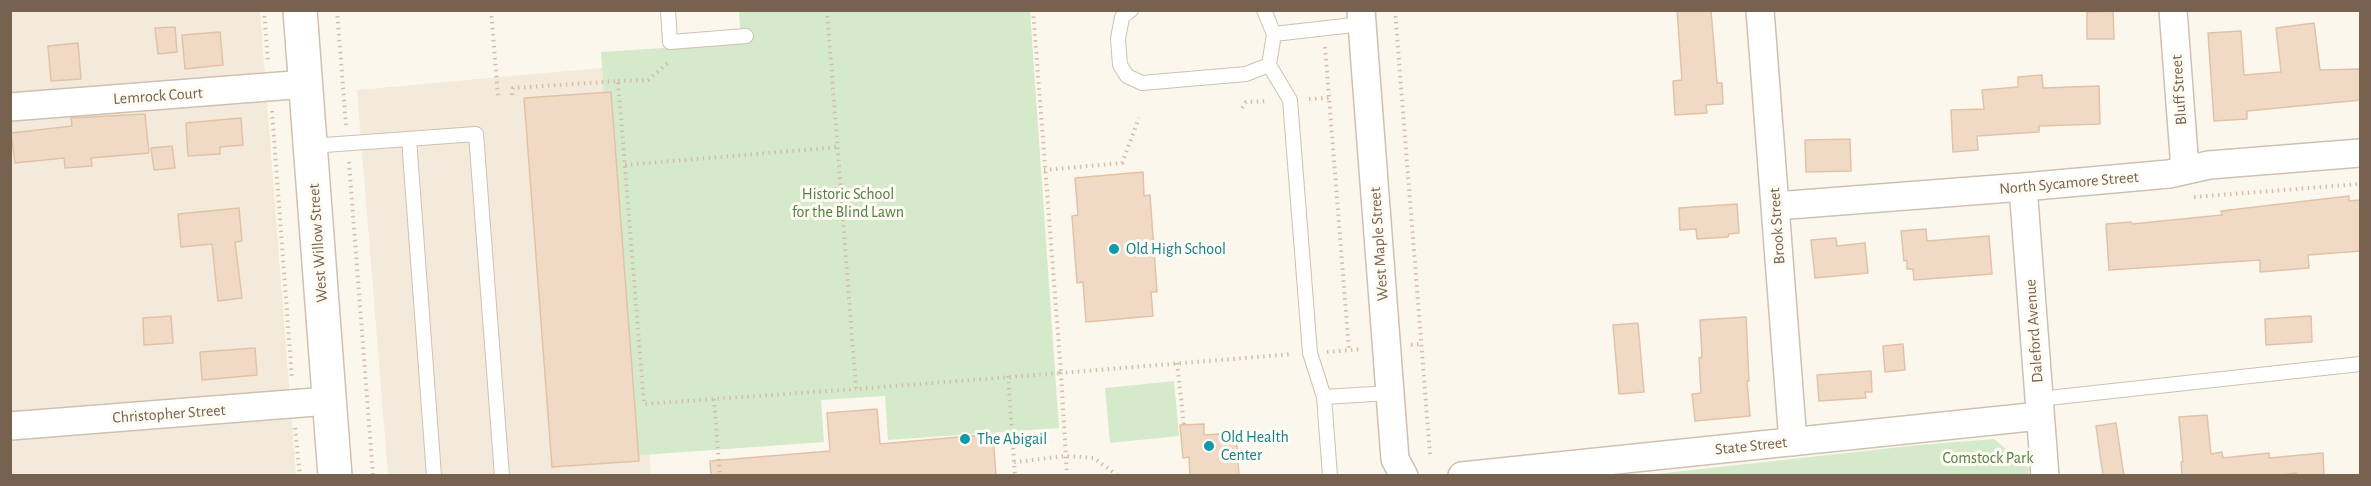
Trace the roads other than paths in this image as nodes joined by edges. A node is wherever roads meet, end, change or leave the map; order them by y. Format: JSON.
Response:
{"nodes":[{"id":1,"x":300,"y":10,"type":"edge"},
{"id":2,"x":668,"y":10,"type":"edge"},
{"id":3,"x":1131,"y":10,"type":"edge"},
{"id":4,"x":1264,"y":10,"type":"edge"},
{"id":5,"x":1760,"y":10,"type":"edge"},
{"id":6,"x":2173,"y":10,"type":"edge"},
{"id":7,"x":1362,"y":17,"type":"edge"},
{"id":8,"x":1274,"y":33,"type":"junction"},
{"id":9,"x":746,"y":36,"type":"dead end"},
{"id":10,"x":1269,"y":65,"type":"junction"},
{"id":11,"x":306,"y":84,"type":"junction"},
{"id":12,"x":10,"y":107,"type":"edge"},
{"id":13,"x":409,"y":139,"type":"junction"},
{"id":14,"x":311,"y":146,"type":"junction"},
{"id":15,"x":2361,"y":153,"type":"edge"},
{"id":16,"x":2185,"y":169,"type":"junction"},
{"id":17,"x":2023,"y":187,"type":"junction"},
{"id":18,"x":1776,"y":206,"type":"junction"},
{"id":19,"x":2361,"y":364,"type":"edge"},
{"id":20,"x":1390,"y":393,"type":"junction"},
{"id":21,"x":1324,"y":397,"type":"junction"},
{"id":22,"x":328,"y":401,"type":"junction"},
{"id":23,"x":2039,"y":407,"type":"junction"},
{"id":24,"x":10,"y":426,"type":"edge"},
{"id":25,"x":1793,"y":442,"type":"junction"},
{"id":26,"x":1543,"y":471,"type":"edge"},
{"id":27,"x":335,"y":476,"type":"edge"},
{"id":28,"x":434,"y":476,"type":"edge"},
{"id":29,"x":502,"y":476,"type":"edge"},
{"id":30,"x":1330,"y":476,"type":"edge"},
{"id":31,"x":1404,"y":476,"type":"edge"},
{"id":32,"x":1462,"y":476,"type":"edge"},
{"id":33,"x":2045,"y":476,"type":"edge"}],
"edges":[{"from":1,"to":11,"type":"street","name":"West Willow Street"},
{"from":2,"to":9,"type":"lane"},
{"from":3,"to":10,"type":"lane"},
{"from":4,"to":8,"type":"lane"},
{"from":5,"to":18,"type":"street","name":"Brook Street"},
{"from":6,"to":16,"type":"street","name":"Bluff Street"},
{"from":7,"to":8,"type":"lane"},
{"from":7,"to":20,"type":"street","name":"West Maple Street"},
{"from":8,"to":10,"type":"lane"},
{"from":10,"to":21,"type":"lane"},
{"from":11,"to":12,"type":"street","name":"Lemrock Court"},
{"from":11,"to":14,"type":"street","name":"West Willow Street"},
{"from":13,"to":14,"type":"lane"},
{"from":13,"to":28,"type":"lane"},
{"from":13,"to":29,"type":"lane"},
{"from":14,"to":22,"type":"street","name":"West Willow Street"},
{"from":15,"to":16,"type":"street","name":"North Sycamore Street"},
{"from":16,"to":17,"type":"street","name":"North Sycamore Street"},
{"from":17,"to":18,"type":"street","name":"North Sycamore Street"},
{"from":17,"to":23,"type":"street","name":"Daleford Avenue"},
{"from":18,"to":25,"type":"street","name":"Brook Street"},
{"from":19,"to":23,"type":"lane"},
{"from":20,"to":21,"type":"lane"},
{"from":20,"to":31,"type":"street","name":"West Maple Street"},
{"from":21,"to":30,"type":"lane"},
{"from":22,"to":24,"type":"street","name":"Christopher Street"},
{"from":22,"to":27,"type":"street","name":"West Willow Street"},
{"from":23,"to":25,"type":"street","name":"State Street"},
{"from":23,"to":33,"type":"street","name":"Daleford Avenue"},
{"from":25,"to":26,"type":"street","name":"State Street"},
{"from":26,"to":32,"type":"street","name":"State Street"}]}
